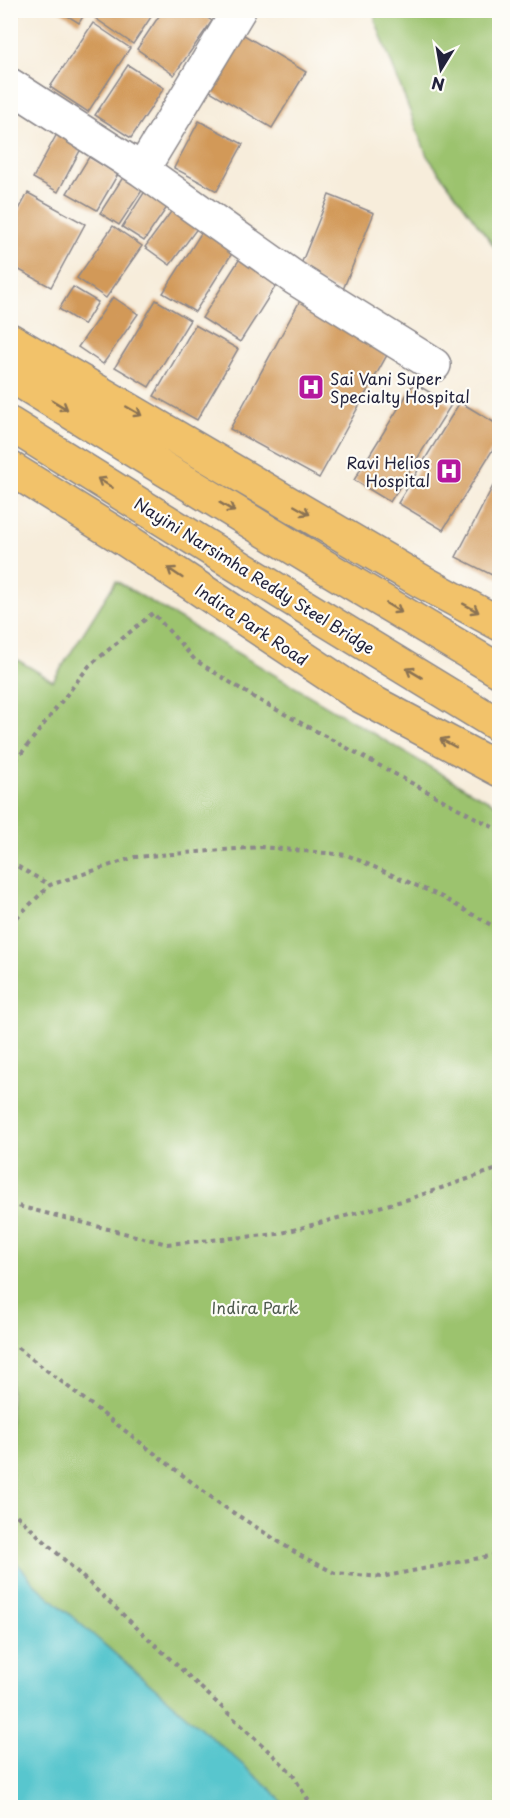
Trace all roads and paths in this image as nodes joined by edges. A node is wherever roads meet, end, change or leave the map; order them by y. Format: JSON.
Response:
{"nodes":[{"id":1,"x":239,"y":10,"type":"edge"},
{"id":2,"x":10,"y":86,"type":"edge"},
{"id":3,"x":142,"y":170,"type":"junction"},
{"id":4,"x":10,"y":340,"type":"edge"},
{"id":5,"x":434,"y":364,"type":"dead end"},
{"id":6,"x":10,"y":375,"type":"edge"},
{"id":7,"x":10,"y":424,"type":"edge"},
{"id":8,"x":10,"y":468,"type":"edge"},
{"id":9,"x":500,"y":624,"type":"edge"},
{"id":10,"x":500,"y":671,"type":"edge"},
{"id":11,"x":500,"y":726,"type":"edge"},
{"id":12,"x":10,"y":768,"type":"edge"},
{"id":13,"x":500,"y":770,"type":"edge"},
{"id":14,"x":500,"y":831,"type":"edge"},
{"id":15,"x":10,"y":862,"type":"edge"},
{"id":16,"x":50,"y":885,"type":"junction"},
{"id":17,"x":10,"y":924,"type":"edge"},
{"id":18,"x":500,"y":930,"type":"edge"},
{"id":19,"x":500,"y":1168,"type":"edge"},
{"id":20,"x":10,"y":1204,"type":"edge"},
{"id":21,"x":10,"y":1342,"type":"edge"},
{"id":22,"x":10,"y":1509,"type":"edge"},
{"id":23,"x":500,"y":1554,"type":"edge"},
{"id":24,"x":313,"y":1808,"type":"edge"}],
"edges":[{"from":1,"to":3,"type":"street"},
{"from":2,"to":3,"type":"street"},
{"from":3,"to":5,"type":"street"},
{"from":4,"to":9,"type":"main road","one_way":true},
{"from":6,"to":10,"type":"main road","one_way":true},
{"from":11,"to":7,"type":"main road","name":"Nayini Narsimha Reddy Steel Bridge","one_way":true},
{"from":13,"to":8,"type":"main road","name":"Indira Park Road","one_way":true},
{"from":12,"to":14,"type":"path"},
{"from":15,"to":16,"type":"path"},
{"from":16,"to":17,"type":"path"},
{"from":16,"to":18,"type":"path"},
{"from":19,"to":20,"type":"path"},
{"from":21,"to":23,"type":"path"},
{"from":22,"to":24,"type":"path"}]}
